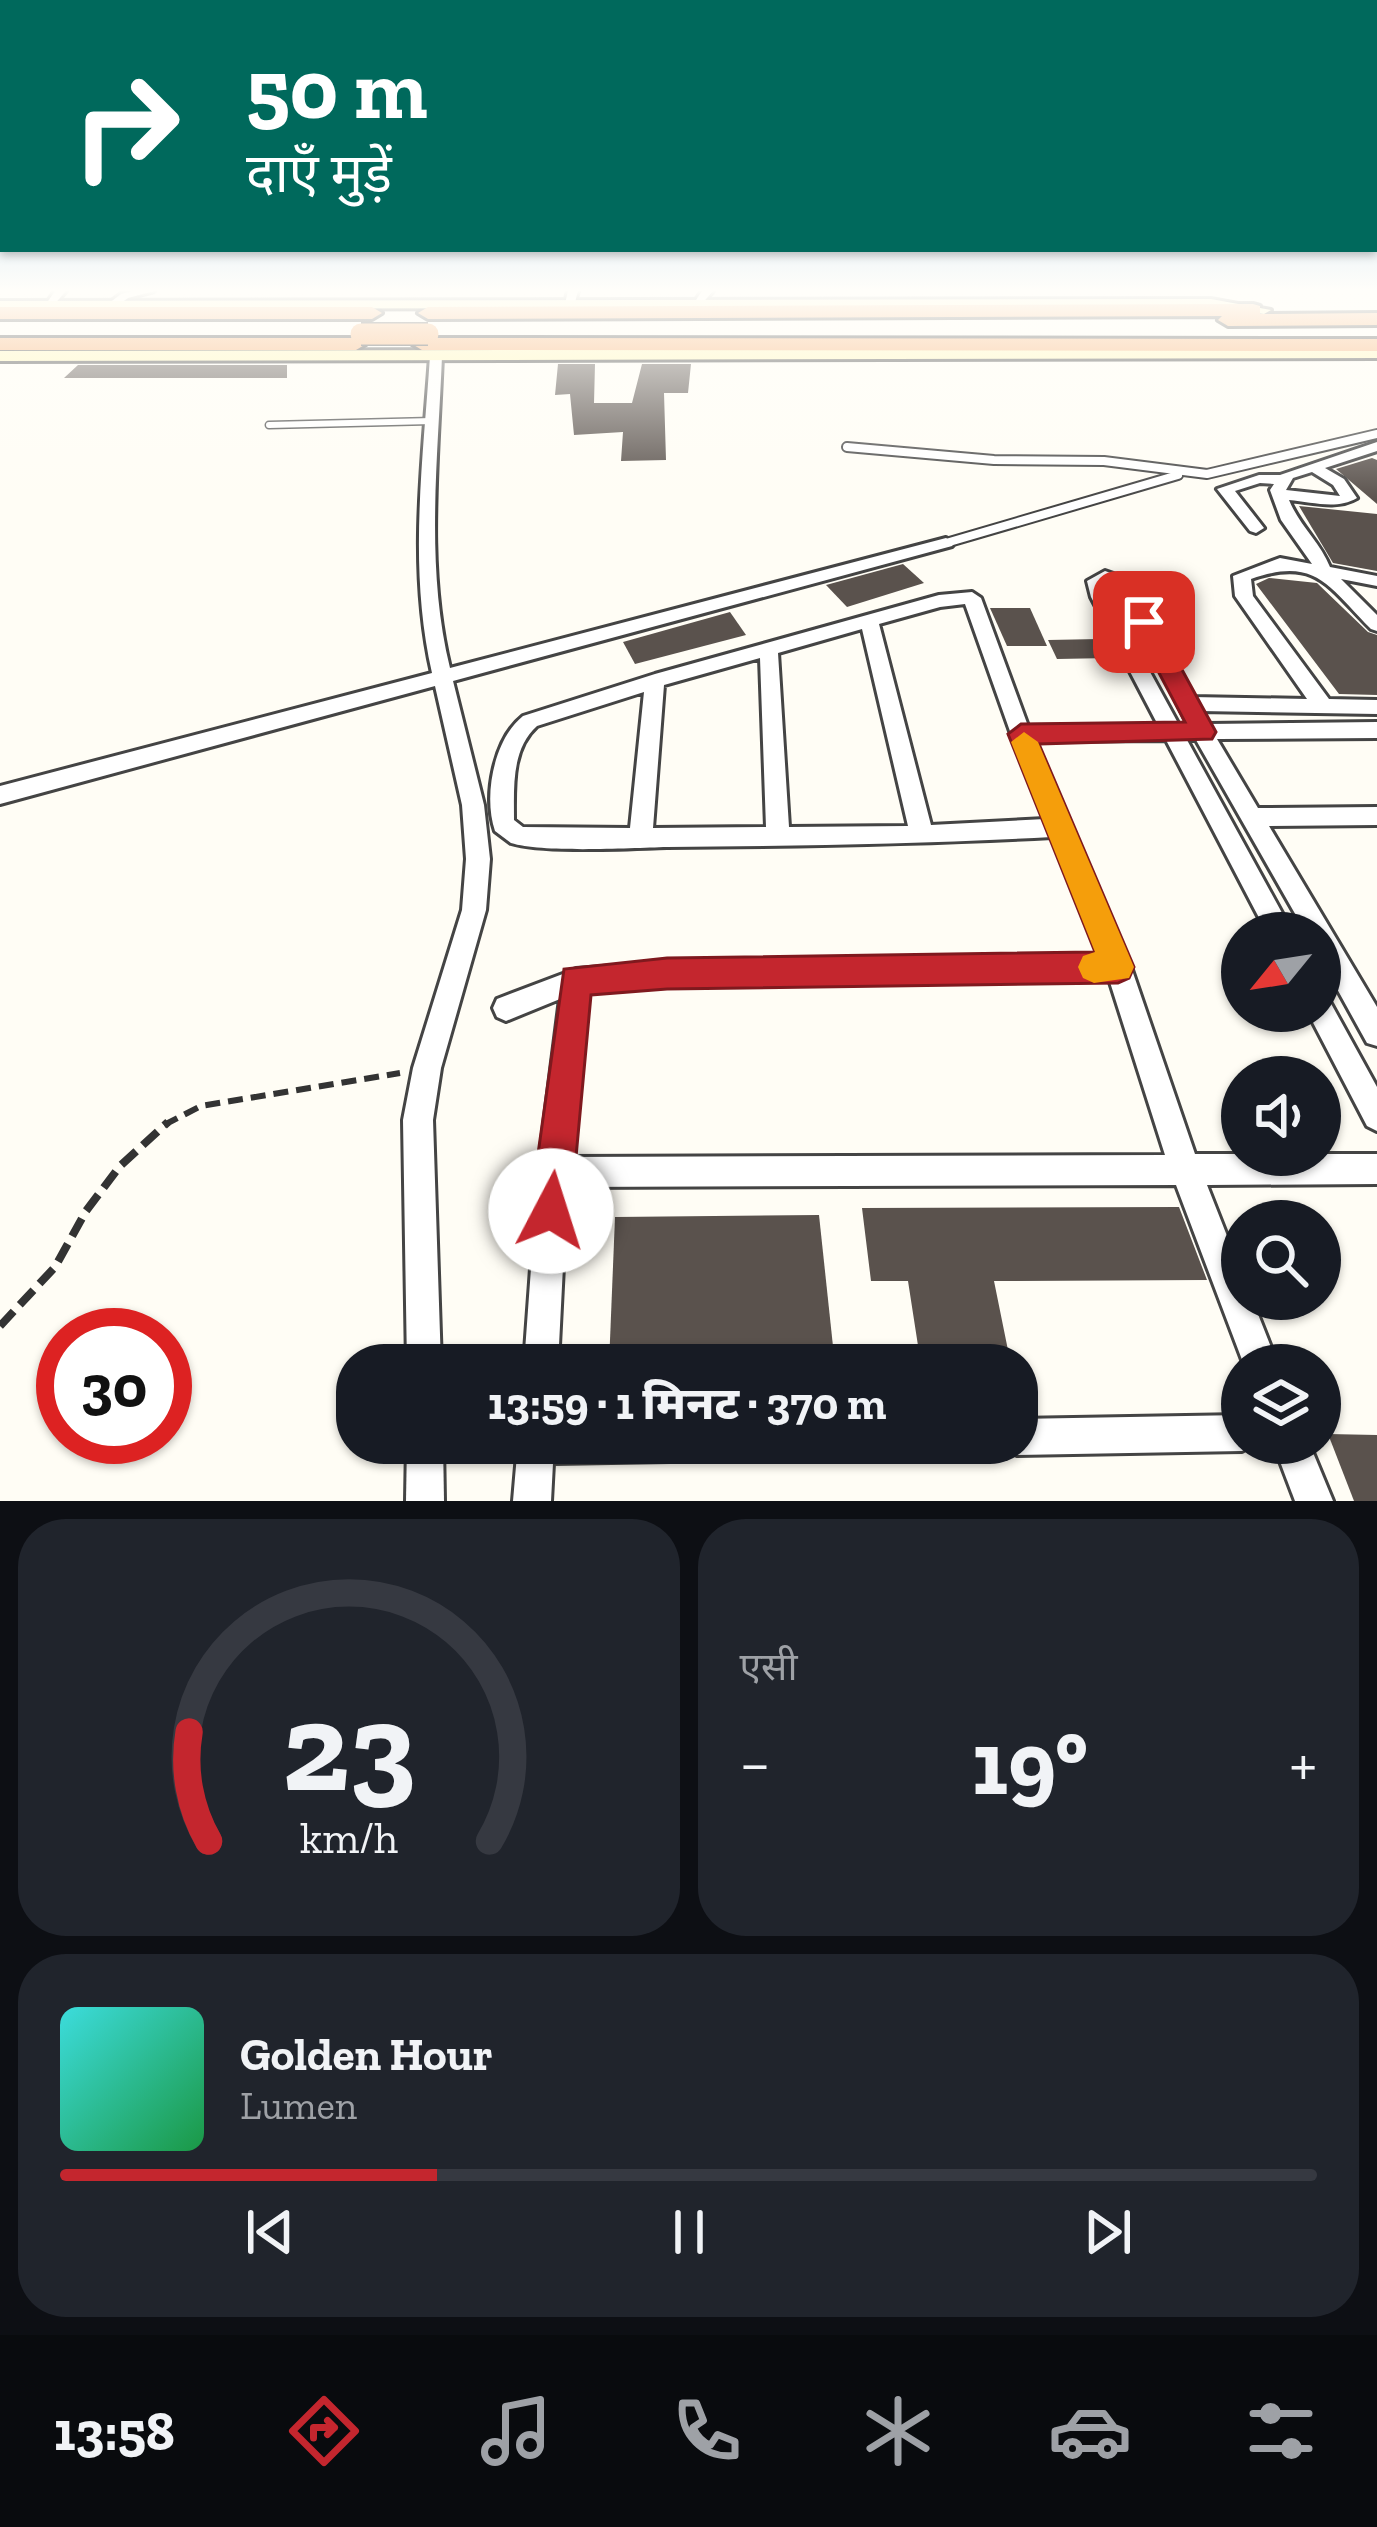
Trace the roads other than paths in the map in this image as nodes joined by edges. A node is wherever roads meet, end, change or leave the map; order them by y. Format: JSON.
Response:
{"nodes":[{"id":1,"x":429,"y":361,"type":"edge"},
{"id":2,"x":432,"y":421,"type":"junction"},
{"id":3,"x":268,"y":425,"type":"dead end"},
{"id":4,"x":1377,"y":434,"type":"edge"},
{"id":5,"x":1377,"y":446,"type":"edge"},
{"id":6,"x":847,"y":447,"type":"dead end"},
{"id":7,"x":1314,"y":467,"type":"junction"},
{"id":8,"x":1184,"y":473,"type":"junction"},
{"id":9,"x":1280,"y":487,"type":"junction"},
{"id":10,"x":1256,"y":528,"type":"dead end"},
{"id":11,"x":946,"y":543,"type":"joint"},
{"id":12,"x":1320,"y":563,"type":"junction"},
{"id":13,"x":1377,"y":578,"type":"edge"},
{"id":14,"x":870,"y":622,"type":"junction"},
{"id":15,"x":1377,"y":626,"type":"edge"},
{"id":16,"x":769,"y":652,"type":"junction"},
{"id":17,"x":444,"y":678,"type":"junction"},
{"id":18,"x":655,"y":681,"type":"junction"},
{"id":19,"x":1186,"y":704,"type":"junction"},
{"id":20,"x":1323,"y":706,"type":"junction"},
{"id":21,"x":1377,"y":707,"type":"edge"},
{"id":22,"x":1377,"y":730,"type":"edge"},
{"id":23,"x":1173,"y":732,"type":"junction"},
{"id":24,"x":1203,"y":732,"type":"junction"},
{"id":25,"x":1021,"y":734,"type":"junction"},
{"id":26,"x":0,"y":795,"type":"edge"},
{"id":27,"x":1377,"y":816,"type":"edge"},
{"id":28,"x":1252,"y":817,"type":"junction"},
{"id":29,"x":1060,"y":827,"type":"junction"},
{"id":30,"x":922,"y":835,"type":"junction"},
{"id":31,"x":778,"y":837,"type":"junction"},
{"id":32,"x":640,"y":838,"type":"junction"},
{"id":33,"x":1269,"y":912,"type":"edge"},
{"id":34,"x":1307,"y":912,"type":"edge"},
{"id":35,"x":1118,"y":967,"type":"junction"},
{"id":36,"x":1341,"y":970,"type":"edge"},
{"id":37,"x":576,"y":981,"type":"junction"},
{"id":38,"x":506,"y":1008,"type":"dead end"},
{"id":39,"x":1332,"y":1032,"type":"edge"},
{"id":40,"x":1377,"y":1033,"type":"edge"},
{"id":41,"x":1377,"y":1116,"type":"edge"},
{"id":42,"x":1185,"y":1169,"type":"junction"},
{"id":43,"x":1377,"y":1169,"type":"edge"},
{"id":44,"x":553,"y":1172,"type":"junction"},
{"id":45,"x":423,"y":1344,"type":"edge"},
{"id":46,"x":542,"y":1344,"type":"edge"},
{"id":47,"x":1253,"y":1344,"type":"edge"},
{"id":48,"x":1221,"y":1433,"type":"edge"},
{"id":49,"x":1038,"y":1437,"type":"edge"},
{"id":50,"x":424,"y":1464,"type":"edge"},
{"id":51,"x":535,"y":1464,"type":"edge"},
{"id":52,"x":1300,"y":1464,"type":"edge"},
{"id":53,"x":425,"y":1501,"type":"edge"},
{"id":54,"x":532,"y":1501,"type":"edge"},
{"id":55,"x":1314,"y":1501,"type":"edge"}],
"edges":[{"from":1,"to":2,"type":"street"},
{"from":2,"to":3,"type":"lane"},
{"from":2,"to":17,"type":"street"},
{"from":4,"to":8,"type":"lane"},
{"from":5,"to":7,"type":"street"},
{"from":6,"to":8,"type":"lane"},
{"from":7,"to":9,"type":"street"},
{"from":7,"to":9,"type":"street"},
{"from":8,"to":11,"type":"lane"},
{"from":9,"to":10,"type":"street"},
{"from":9,"to":12,"type":"street"},
{"from":11,"to":17,"type":"street"},
{"from":12,"to":13,"type":"street"},
{"from":12,"to":15,"type":"street"},
{"from":12,"to":20,"type":"street"},
{"from":14,"to":16,"type":"street"},
{"from":14,"to":25,"type":"street"},
{"from":14,"to":30,"type":"street"},
{"from":16,"to":18,"type":"street"},
{"from":16,"to":31,"type":"street"},
{"from":17,"to":26,"type":"street"},
{"from":17,"to":45,"type":"street"},
{"from":18,"to":32,"type":"street"},
{"from":18,"to":32,"type":"street"},
{"from":19,"to":20,"type":"street"},
{"from":19,"to":23,"type":"street"},
{"from":19,"to":24,"type":"street"},
{"from":20,"to":21,"type":"street"},
{"from":22,"to":24,"type":"street"},
{"from":23,"to":24,"type":"street"},
{"from":23,"to":25,"type":"street"},
{"from":23,"to":33,"type":"street"},
{"from":24,"to":28,"type":"street"},
{"from":25,"to":29,"type":"street"},
{"from":27,"to":28,"type":"street"},
{"from":28,"to":34,"type":"street"},
{"from":29,"to":30,"type":"street"},
{"from":29,"to":35,"type":"street"},
{"from":30,"to":31,"type":"street"},
{"from":31,"to":32,"type":"street"},
{"from":35,"to":37,"type":"street"},
{"from":35,"to":42,"type":"street"},
{"from":36,"to":40,"type":"street"},
{"from":37,"to":38,"type":"street"},
{"from":37,"to":44,"type":"street"},
{"from":39,"to":41,"type":"street"},
{"from":42,"to":43,"type":"street"},
{"from":42,"to":44,"type":"street"},
{"from":42,"to":47,"type":"street"},
{"from":44,"to":46,"type":"street"},
{"from":48,"to":49,"type":"street"},
{"from":50,"to":53,"type":"street"},
{"from":51,"to":54,"type":"street"},
{"from":52,"to":55,"type":"street"}]}
